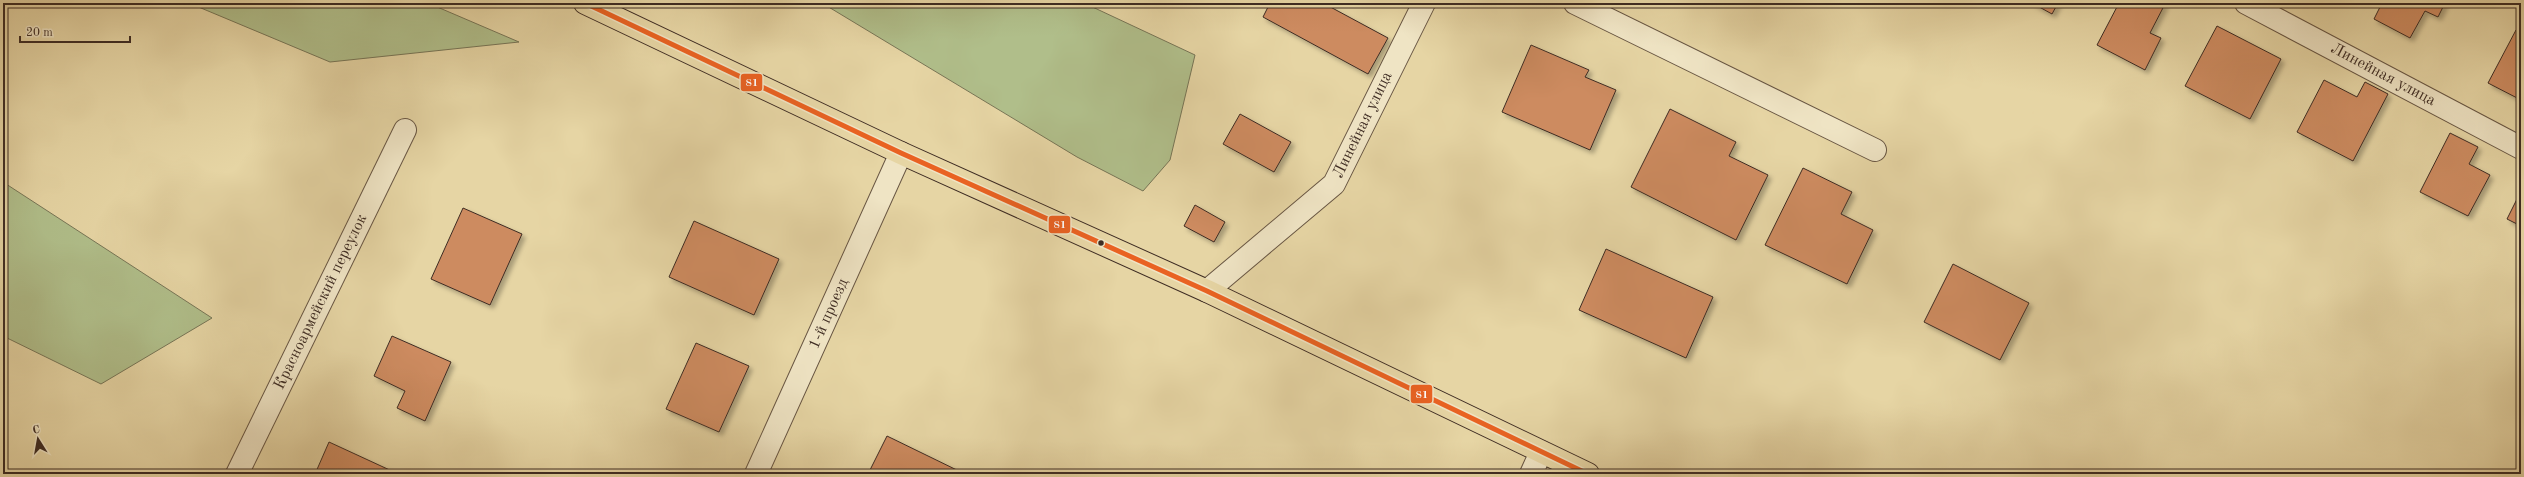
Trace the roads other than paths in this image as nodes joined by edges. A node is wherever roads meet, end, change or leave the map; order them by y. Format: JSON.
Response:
{"nodes":[{"id":1,"x":585,"y":3,"type":"edge"},
{"id":2,"x":1424,"y":3,"type":"edge"},
{"id":3,"x":1575,"y":3,"type":"edge"},
{"id":4,"x":2246,"y":3,"type":"edge"},
{"id":5,"x":405,"y":130,"type":"dead end"},
{"id":6,"x":2521,"y":148,"type":"edge"},
{"id":7,"x":1875,"y":150,"type":"dead end"},
{"id":8,"x":901,"y":153,"type":"junction"},
{"id":9,"x":1207,"y":291,"type":"junction"},
{"id":10,"x":1542,"y":452,"type":"junction"},
{"id":11,"x":237,"y":474,"type":"edge"},
{"id":12,"x":756,"y":474,"type":"edge"},
{"id":13,"x":1531,"y":474,"type":"edge"},
{"id":14,"x":1588,"y":474,"type":"edge"}],
"edges":[{"from":1,"to":8,"type":"main road"},
{"from":2,"to":9,"type":"street","name":"Линейная улица"},
{"from":3,"to":7,"type":"street"},
{"from":4,"to":6,"type":"street","name":"Линейная улица"},
{"from":5,"to":11,"type":"street","name":"Красноармейский переулок"},
{"from":8,"to":9,"type":"main road"},
{"from":8,"to":12,"type":"street","name":"1-й проезд"},
{"from":9,"to":10,"type":"main road"},
{"from":10,"to":13,"type":"street"},
{"from":10,"to":14,"type":"main road"}]}
